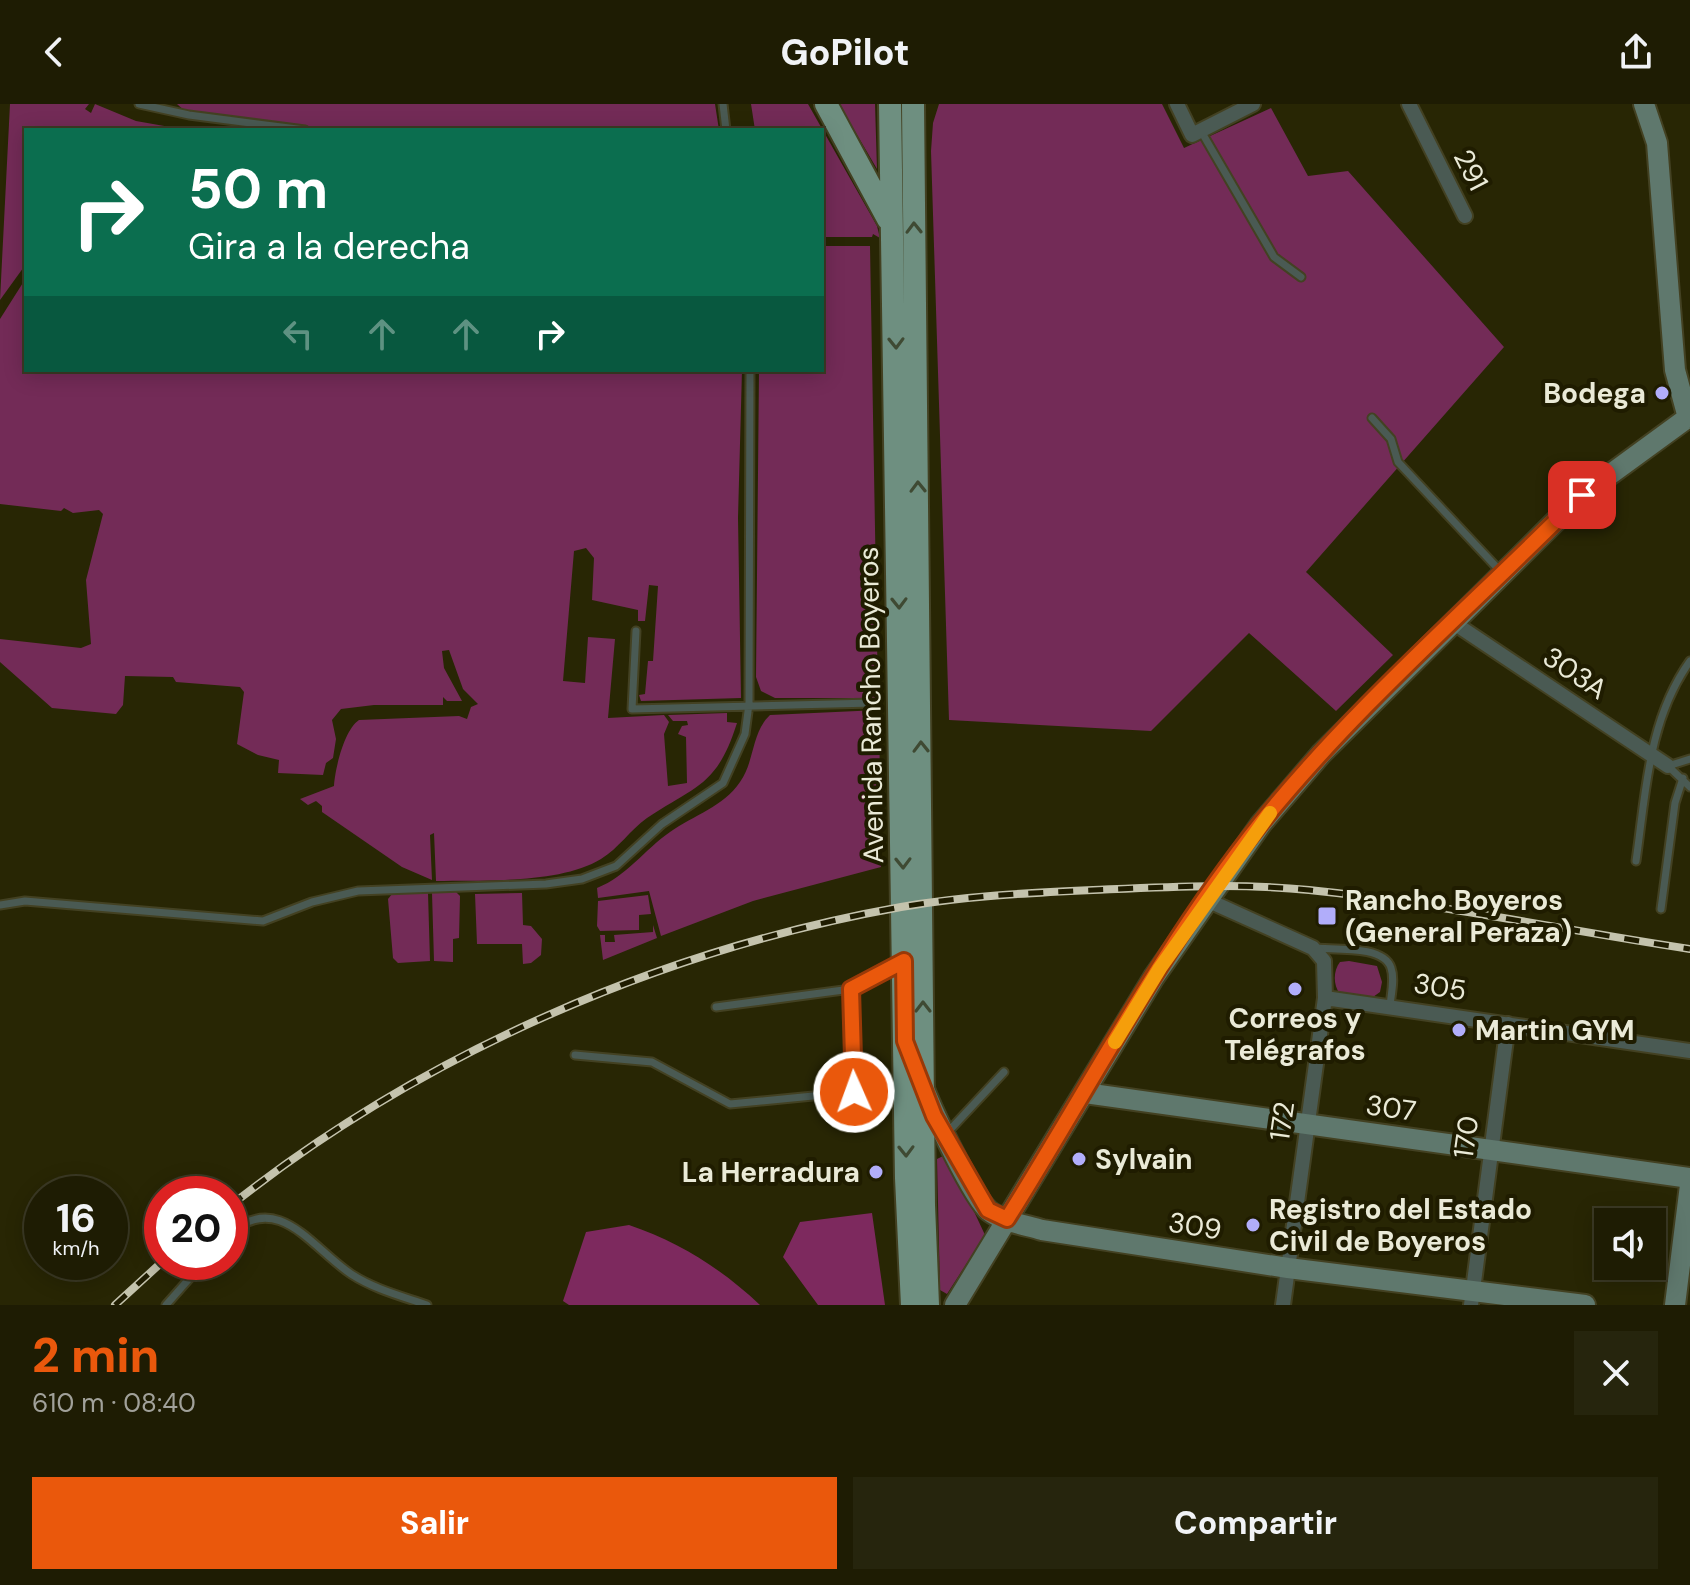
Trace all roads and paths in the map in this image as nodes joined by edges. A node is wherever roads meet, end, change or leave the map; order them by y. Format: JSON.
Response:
{"nodes":[{"id":1,"x":139,"y":104,"type":"edge"},
{"id":2,"x":170,"y":104,"type":"edge"},
{"id":3,"x":723,"y":104,"type":"edge"},
{"id":4,"x":826,"y":104,"type":"edge"},
{"id":5,"x":890,"y":104,"type":"edge"},
{"id":6,"x":924,"y":104,"type":"edge"},
{"id":7,"x":1177,"y":104,"type":"edge"},
{"id":8,"x":1253,"y":104,"type":"edge"},
{"id":9,"x":1409,"y":104,"type":"edge"},
{"id":10,"x":1644,"y":104,"type":"edge"},
{"id":11,"x":176,"y":112,"type":"junction"},
{"id":12,"x":913,"y":115,"type":"edge"},
{"id":13,"x":291,"y":128,"type":"edge"},
{"id":14,"x":726,"y":128,"type":"edge"},
{"id":15,"x":1196,"y":133,"type":"junction"},
{"id":16,"x":1465,"y":216,"type":"dead end"},
{"id":17,"x":894,"y":237,"type":"junction"},
{"id":18,"x":1301,"y":277,"type":"dead end"},
{"id":19,"x":750,"y":372,"type":"edge"},
{"id":20,"x":1689,"y":417,"type":"edge"},
{"id":21,"x":1372,"y":418,"type":"dead end"},
{"id":22,"x":1504,"y":575,"type":"junction"},
{"id":23,"x":1454,"y":623,"type":"junction"},
{"id":24,"x":636,"y":631,"type":"dead end"},
{"id":25,"x":1690,"y":661,"type":"edge"},
{"id":26,"x":873,"y":703,"type":"dead end"},
{"id":27,"x":749,"y":704,"type":"junction"},
{"id":28,"x":1651,"y":755,"type":"junction"},
{"id":29,"x":1690,"y":759,"type":"edge"},
{"id":30,"x":1668,"y":766,"type":"junction"},
{"id":31,"x":1683,"y":778,"type":"junction"},
{"id":32,"x":1690,"y":787,"type":"edge"},
{"id":33,"x":1636,"y":861,"type":"dead end"},
{"id":34,"x":1207,"y":900,"type":"junction"},
{"id":35,"x":0,"y":905,"type":"edge"},
{"id":36,"x":1661,"y":909,"type":"dead end"},
{"id":37,"x":1313,"y":948,"type":"junction"},
{"id":38,"x":904,"y":961,"type":"junction"},
{"id":39,"x":851,"y":989,"type":"junction"},
{"id":40,"x":1325,"y":998,"type":"junction"},
{"id":41,"x":1390,"y":1006,"type":"junction"},
{"id":42,"x":716,"y":1007,"type":"dead end"},
{"id":43,"x":1508,"y":1024,"type":"junction"},
{"id":44,"x":905,"y":1041,"type":"junction"},
{"id":45,"x":1690,"y":1051,"type":"edge"},
{"id":46,"x":575,"y":1055,"type":"dead end"},
{"id":47,"x":1004,"y":1072,"type":"dead end"},
{"id":48,"x":923,"y":1085,"type":"junction"},
{"id":49,"x":1085,"y":1093,"type":"junction"},
{"id":50,"x":1308,"y":1124,"type":"junction"},
{"id":51,"x":944,"y":1135,"type":"junction"},
{"id":52,"x":1491,"y":1150,"type":"junction"},
{"id":53,"x":1690,"y":1178,"type":"edge"},
{"id":54,"x":1690,"y":1185,"type":"edge"},
{"id":55,"x":1007,"y":1219,"type":"junction"},
{"id":56,"x":248,"y":1222,"type":"edge"},
{"id":57,"x":1288,"y":1268,"type":"junction"},
{"id":58,"x":188,"y":1280,"type":"edge"},
{"id":59,"x":1472,"y":1298,"type":"edge"},
{"id":60,"x":166,"y":1305,"type":"edge"},
{"id":61,"x":427,"y":1305,"type":"edge"},
{"id":62,"x":912,"y":1305,"type":"edge"},
{"id":63,"x":928,"y":1305,"type":"edge"},
{"id":64,"x":955,"y":1305,"type":"edge"},
{"id":65,"x":1283,"y":1305,"type":"edge"},
{"id":66,"x":1585,"y":1305,"type":"edge"},
{"id":67,"x":1675,"y":1305,"type":"edge"}],
"edges":[{"from":1,"to":11,"type":"lane"},
{"from":2,"to":11,"type":"lane"},
{"from":3,"to":14,"type":"lane"},
{"from":4,"to":17,"type":"main road"},
{"from":5,"to":17,"type":"main road","name":"Avenida Rancho Boyeros"},
{"from":6,"to":12,"type":"main road"},
{"from":7,"to":15,"type":"street"},
{"from":8,"to":15,"type":"street"},
{"from":9,"to":16,"type":"street","name":"291"},
{"from":10,"to":20,"type":"street"},
{"from":11,"to":13,"type":"lane"},
{"from":48,"to":12,"type":"main road","name":"Avenida Rancho Boyeros","one_way":true},
{"from":15,"to":18,"type":"lane"},
{"from":17,"to":38,"type":"main road","name":"Avenida Rancho Boyeros","one_way":true},
{"from":19,"to":27,"type":"lane"},
{"from":20,"to":22,"type":"street"},
{"from":21,"to":22,"type":"lane"},
{"from":22,"to":23,"type":"street"},
{"from":23,"to":28,"type":"street","name":"303A"},
{"from":23,"to":34,"type":"street"},
{"from":24,"to":27,"type":"lane"},
{"from":25,"to":28,"type":"lane"},
{"from":26,"to":27,"type":"lane"},
{"from":27,"to":35,"type":"lane"},
{"from":28,"to":30,"type":"street","name":"303A"},
{"from":28,"to":33,"type":"lane"},
{"from":29,"to":30,"type":"lane"},
{"from":30,"to":31,"type":"lane"},
{"from":31,"to":32,"type":"lane"},
{"from":31,"to":36,"type":"lane"},
{"from":34,"to":37,"type":"street"},
{"from":34,"to":49,"type":"street"},
{"from":37,"to":40,"type":"street","name":"172"},
{"from":37,"to":41,"type":"lane"},
{"from":38,"to":39,"type":"lane"},
{"from":38,"to":44,"type":"main road","name":"Avenida Rancho Boyeros"},
{"from":39,"to":42,"type":"lane"},
{"from":39,"to":46,"type":"lane"},
{"from":40,"to":41,"type":"street","name":"305"},
{"from":40,"to":50,"type":"street","name":"172"},
{"from":41,"to":43,"type":"street","name":"305"},
{"from":43,"to":45,"type":"street","name":"305"},
{"from":43,"to":52,"type":"street","name":"170"},
{"from":44,"to":48,"type":"street","name":"309"},
{"from":44,"to":62,"type":"main road","name":"Avenida Rancho Boyeros","one_way":true},
{"from":47,"to":51,"type":"lane"},
{"from":48,"to":51,"type":"street","name":"309"},
{"from":48,"to":63,"type":"main road","name":"Avenida Rancho Boyeros"},
{"from":49,"to":50,"type":"street","name":"307"},
{"from":49,"to":55,"type":"street"},
{"from":50,"to":52,"type":"street","name":"307"},
{"from":50,"to":57,"type":"street","name":"172"},
{"from":51,"to":55,"type":"street","name":"309"},
{"from":52,"to":53,"type":"street","name":"307"},
{"from":52,"to":59,"type":"street","name":"170"},
{"from":54,"to":67,"type":"street"},
{"from":55,"to":57,"type":"street","name":"309"},
{"from":55,"to":64,"type":"street"},
{"from":56,"to":61,"type":"lane"},
{"from":57,"to":59,"type":"street","name":"309"},
{"from":57,"to":65,"type":"street","name":"172"},
{"from":58,"to":60,"type":"lane"},
{"from":59,"to":66,"type":"street","name":"309"}]}
